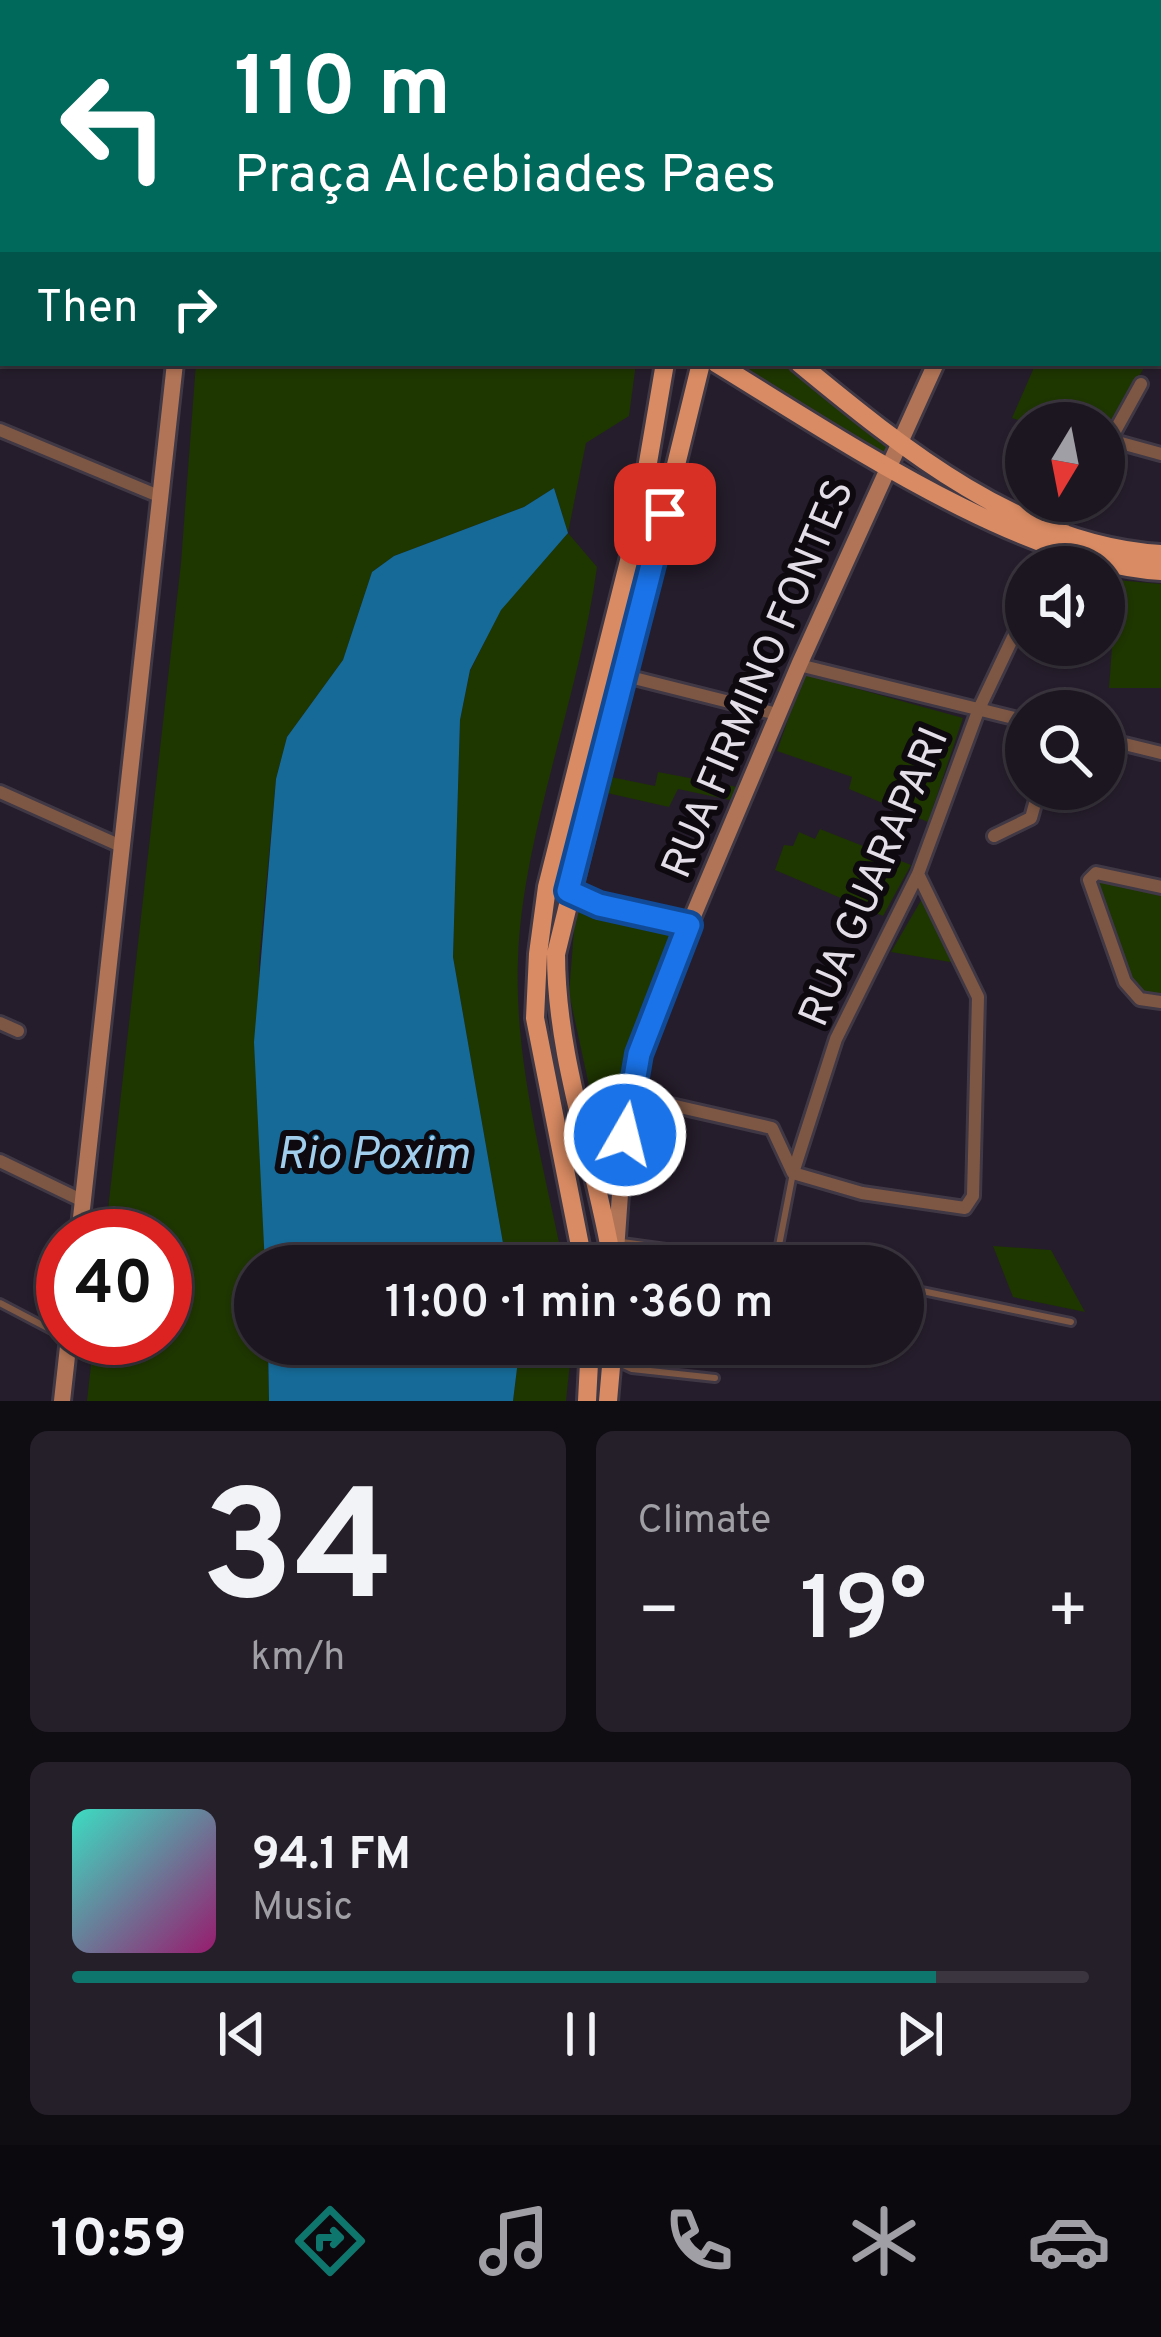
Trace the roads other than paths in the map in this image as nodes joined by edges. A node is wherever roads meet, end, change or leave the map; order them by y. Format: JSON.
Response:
{"nodes":[{"id":1,"x":175,"y":366,"type":"edge"},
{"id":2,"x":664,"y":366,"type":"edge"},
{"id":3,"x":700,"y":366,"type":"edge"},
{"id":4,"x":721,"y":366,"type":"edge"},
{"id":5,"x":803,"y":366,"type":"edge"},
{"id":6,"x":934,"y":366,"type":"edge"},
{"id":7,"x":1142,"y":384,"type":"dead end"},
{"id":8,"x":1125,"y":414,"type":"edge"},
{"id":9,"x":0,"y":430,"type":"edge"},
{"id":10,"x":896,"y":443,"type":"junction"},
{"id":11,"x":1125,"y":449,"type":"edge"},
{"id":12,"x":1161,"y":454,"type":"edge"},
{"id":13,"x":887,"y":466,"type":"junction"},
{"id":14,"x":160,"y":497,"type":"junction"},
{"id":15,"x":1045,"y":546,"type":"edge"},
{"id":16,"x":1047,"y":546,"type":"edge"},
{"id":17,"x":1125,"y":551,"type":"edge"},
{"id":18,"x":1161,"y":554,"type":"edge"},
{"id":19,"x":1125,"y":564,"type":"edge"},
{"id":20,"x":1161,"y":571,"type":"edge"},
{"id":21,"x":1005,"y":654,"type":"edge"},
{"id":22,"x":799,"y":664,"type":"junction"},
{"id":23,"x":626,"y":676,"type":"junction"},
{"id":24,"x":978,"y":711,"type":"junction"},
{"id":25,"x":777,"y":714,"type":"junction"},
{"id":26,"x":1005,"y":717,"type":"edge"},
{"id":27,"x":1125,"y":744,"type":"edge"},
{"id":28,"x":1161,"y":753,"type":"edge"},
{"id":29,"x":0,"y":792,"type":"edge"},
{"id":30,"x":1033,"y":810,"type":"edge"},
{"id":31,"x":994,"y":836,"type":"dead end"},
{"id":32,"x":124,"y":847,"type":"junction"},
{"id":33,"x":918,"y":874,"type":"junction"},
{"id":34,"x":1161,"y":887,"type":"edge"},
{"id":35,"x":568,"y":891,"type":"junction"},
{"id":36,"x":689,"y":925,"type":"junction"},
{"id":37,"x":1161,"y":1002,"type":"edge"},
{"id":38,"x":0,"y":1023,"type":"edge"},
{"id":39,"x":18,"y":1031,"type":"dead end"},
{"id":40,"x":627,"y":1095,"type":"junction"},
{"id":41,"x":772,"y":1128,"type":"junction"},
{"id":42,"x":805,"y":1129,"type":"junction"},
{"id":43,"x":0,"y":1161,"type":"edge"},
{"id":44,"x":793,"y":1173,"type":"junction"},
{"id":45,"x":83,"y":1201,"type":"junction"},
{"id":46,"x":82,"y":1209,"type":"edge"},
{"id":47,"x":618,"y":1242,"type":"junction"},
{"id":48,"x":580,"y":1245,"type":"edge"},
{"id":49,"x":610,"y":1245,"type":"edge"},
{"id":50,"x":618,"y":1245,"type":"edge"},
{"id":51,"x":642,"y":1245,"type":"edge"},
{"id":52,"x":779,"y":1245,"type":"edge"},
{"id":53,"x":924,"y":1291,"type":"edge"},
{"id":54,"x":0,"y":1303,"type":"edge"},
{"id":55,"x":36,"y":1321,"type":"edge"},
{"id":56,"x":1071,"y":1322,"type":"dead end"},
{"id":57,"x":65,"y":1365,"type":"edge"},
{"id":58,"x":589,"y":1365,"type":"edge"},
{"id":59,"x":611,"y":1365,"type":"edge"},
{"id":60,"x":627,"y":1365,"type":"edge"},
{"id":61,"x":715,"y":1378,"type":"dead end"},
{"id":62,"x":62,"y":1401,"type":"edge"},
{"id":63,"x":587,"y":1401,"type":"edge"},
{"id":64,"x":608,"y":1401,"type":"edge"}],
"edges":[{"from":1,"to":14,"type":"street"},
{"from":2,"to":48,"type":"main road"},
{"from":3,"to":23,"type":"main road"},
{"from":4,"to":13,"type":"main road"},
{"from":5,"to":10,"type":"main road"},
{"from":6,"to":10,"type":"street","name":"RUA FIRMINO FONTES"},
{"from":7,"to":8,"type":"street"},
{"from":9,"to":14,"type":"street"},
{"from":10,"to":13,"type":"street","name":"RUA FIRMINO FONTES"},
{"from":10,"to":16,"type":"main road"},
{"from":11,"to":12,"type":"street"},
{"from":13,"to":15,"type":"main road"},
{"from":13,"to":22,"type":"street","name":"RUA FIRMINO FONTES"},
{"from":14,"to":32,"type":"street"},
{"from":17,"to":18,"type":"main road"},
{"from":19,"to":20,"type":"main road"},
{"from":21,"to":24,"type":"street","name":"RUA GUARAPARI"},
{"from":22,"to":24,"type":"street"},
{"from":22,"to":25,"type":"street","name":"RUA FIRMINO FONTES"},
{"from":23,"to":25,"type":"street"},
{"from":23,"to":35,"type":"main road"},
{"from":24,"to":26,"type":"street"},
{"from":24,"to":33,"type":"street","name":"RUA GUARAPARI"},
{"from":25,"to":36,"type":"street","name":"RUA FIRMINO FONTES"},
{"from":27,"to":28,"type":"street"},
{"from":29,"to":32,"type":"street"},
{"from":30,"to":31,"type":"street"},
{"from":32,"to":45,"type":"street"},
{"from":33,"to":42,"type":"street","name":"RUA GUARAPARI"},
{"from":33,"to":44,"type":"street"},
{"from":34,"to":37,"type":"street"},
{"from":35,"to":36,"type":"street"},
{"from":35,"to":49,"type":"main road"},
{"from":36,"to":40,"type":"street","name":"RUA FIRMINO FONTES"},
{"from":38,"to":39,"type":"street"},
{"from":40,"to":41,"type":"street"},
{"from":40,"to":47,"type":"street","name":"RUA FIRMINO FONTES"},
{"from":41,"to":42,"type":"street"},
{"from":41,"to":44,"type":"street"},
{"from":42,"to":44,"type":"street","name":"RUA GUARAPARI"},
{"from":43,"to":45,"type":"street"},
{"from":44,"to":52,"type":"lane"},
{"from":45,"to":46,"type":"street"},
{"from":47,"to":50,"type":"street","name":"RUA FIRMINO FONTES"},
{"from":47,"to":51,"type":"lane"},
{"from":53,"to":56,"type":"lane"},
{"from":54,"to":55,"type":"lane"},
{"from":57,"to":62,"type":"street"},
{"from":58,"to":63,"type":"main road"},
{"from":59,"to":64,"type":"main road"},
{"from":60,"to":61,"type":"lane"}]}
